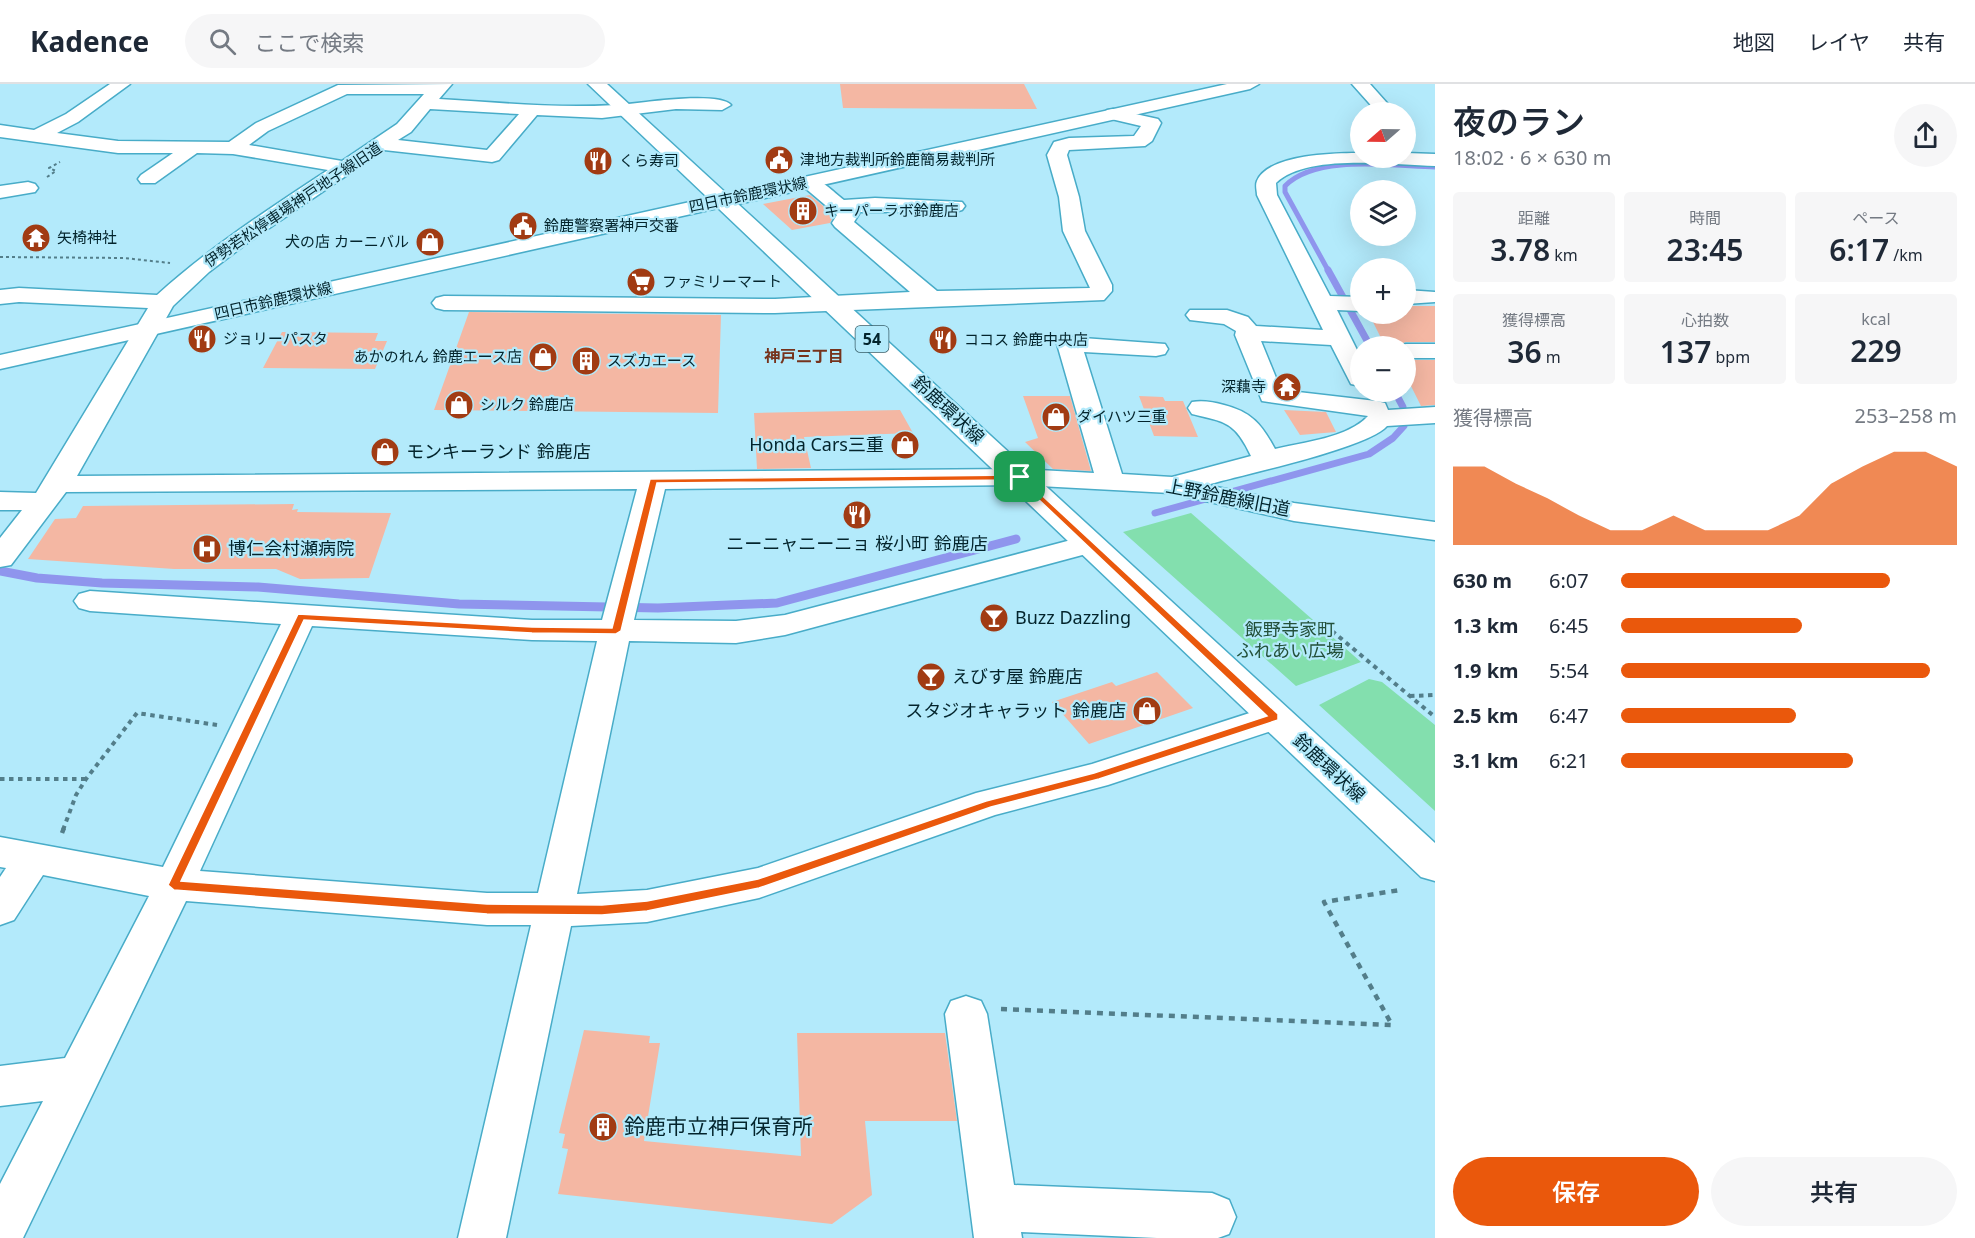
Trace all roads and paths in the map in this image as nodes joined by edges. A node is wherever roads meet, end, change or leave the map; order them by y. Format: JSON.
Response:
{"nodes":[{"id":1,"x":121,"y":84,"type":"edge"},
{"id":2,"x":597,"y":84,"type":"edge"},
{"id":3,"x":1250,"y":84,"type":"edge"},
{"id":4,"x":1361,"y":84,"type":"edge"},
{"id":5,"x":437,"y":92,"type":"edge"},
{"id":6,"x":1377,"y":102,"type":"edge"},
{"id":7,"x":722,"y":105,"type":"dead end"},
{"id":8,"x":531,"y":111,"type":"junction"},
{"id":9,"x":626,"y":112,"type":"junction"},
{"id":10,"x":1113,"y":114,"type":"junction"},
{"id":11,"x":0,"y":131,"type":"edge"},
{"id":12,"x":37,"y":136,"type":"junction"},
{"id":13,"x":88,"y":144,"type":"junction"},
{"id":14,"x":382,"y":144,"type":"junction"},
{"id":15,"x":1416,"y":146,"type":"edge"},
{"id":16,"x":194,"y":147,"type":"junction"},
{"id":17,"x":233,"y":148,"type":"junction"},
{"id":18,"x":1432,"y":163,"type":"edge"},
{"id":19,"x":345,"y":167,"type":"junction"},
{"id":20,"x":148,"y":179,"type":"dead end"},
{"id":21,"x":808,"y":182,"type":"junction"},
{"id":22,"x":28,"y":188,"type":"joint"},
{"id":23,"x":0,"y":192,"type":"edge"},
{"id":24,"x":724,"y":200,"type":"junction"},
{"id":25,"x":955,"y":206,"type":"dead end"},
{"id":26,"x":840,"y":207,"type":"junction"},
{"id":27,"x":0,"y":256,"type":"edge"},
{"id":28,"x":201,"y":267,"type":"junction"},
{"id":29,"x":0,"y":297,"type":"edge"},
{"id":30,"x":931,"y":298,"type":"junction"},
{"id":31,"x":163,"y":302,"type":"junction"},
{"id":32,"x":832,"y":302,"type":"junction"},
{"id":33,"x":444,"y":303,"type":"dead end"},
{"id":34,"x":1325,"y":303,"type":"junction"},
{"id":35,"x":1350,"y":304,"type":"edge"},
{"id":36,"x":1198,"y":315,"type":"dead end"},
{"id":37,"x":148,"y":329,"type":"junction"},
{"id":38,"x":1249,"y":333,"type":"junction"},
{"id":39,"x":1350,"y":345,"type":"edge"},
{"id":40,"x":1350,"y":347,"type":"edge"},
{"id":41,"x":1156,"y":349,"type":"dead end"},
{"id":42,"x":1416,"y":351,"type":"edge"},
{"id":43,"x":1435,"y":351,"type":"edge"},
{"id":44,"x":0,"y":362,"type":"edge"},
{"id":45,"x":1201,"y":408,"type":"dead end"},
{"id":46,"x":1378,"y":409,"type":"edge"},
{"id":47,"x":1427,"y":415,"type":"edge"},
{"id":48,"x":1268,"y":461,"type":"junction"},
{"id":49,"x":1020,"y":477,"type":"junction"},
{"id":50,"x":653,"y":481,"type":"junction"},
{"id":51,"x":1110,"y":481,"type":"junction"},
{"id":52,"x":1182,"y":487,"type":"junction"},
{"id":53,"x":51,"y":493,"type":"junction"},
{"id":54,"x":0,"y":501,"type":"edge"},
{"id":55,"x":1435,"y":531,"type":"edge"},
{"id":56,"x":1090,"y":544,"type":"junction"},
{"id":57,"x":1,"y":557,"type":"edge"},
{"id":58,"x":90,"y":601,"type":"dead end"},
{"id":59,"x":301,"y":616,"type":"junction"},
{"id":60,"x":619,"y":616,"type":"junction"},
{"id":61,"x":1332,"y":632,"type":"dead end"},
{"id":62,"x":1435,"y":695,"type":"edge"},
{"id":63,"x":1409,"y":696,"type":"junction"},
{"id":64,"x":1274,"y":717,"type":"junction"},
{"id":65,"x":1435,"y":717,"type":"edge"},
{"id":66,"x":248,"y":729,"type":"junction"},
{"id":67,"x":0,"y":779,"type":"edge"},
{"id":68,"x":86,"y":779,"type":"junction"},
{"id":69,"x":28,"y":857,"type":"edge"},
{"id":70,"x":1435,"y":866,"type":"edge"},
{"id":71,"x":174,"y":885,"type":"junction"},
{"id":72,"x":1400,"y":890,"type":"dead end"},
{"id":73,"x":0,"y":909,"type":"edge"},
{"id":74,"x":554,"y":910,"type":"junction"},
{"id":75,"x":966,"y":1014,"type":"joint"},
{"id":76,"x":77,"y":1077,"type":"junction"},
{"id":77,"x":0,"y":1086,"type":"edge"},
{"id":78,"x":1212,"y":1217,"type":"dead end"},
{"id":79,"x":996,"y":1222,"type":"edge"},
{"id":80,"x":0,"y":1234,"type":"edge"},
{"id":81,"x":482,"y":1238,"type":"edge"}],
"edges":[{"from":1,"to":12,"type":"street"},
{"from":2,"to":9,"type":"street","name":"鈴鹿環状線"},
{"from":3,"to":10,"type":"street","name":"四日市鈴鹿環状線"},
{"from":4,"to":6,"type":"street"},
{"from":5,"to":8,"type":"street"},
{"from":5,"to":14,"type":"street","name":"伊勢若松停車場神戸地子線旧道"},
{"from":5,"to":17,"type":"street"},
{"from":7,"to":9,"type":"street"},
{"from":8,"to":9,"type":"street"},
{"from":8,"to":14,"type":"street"},
{"from":9,"to":24,"type":"street","name":"鈴鹿環状線"},
{"from":10,"to":21,"type":"street","name":"四日市鈴鹿環状線"},
{"from":10,"to":30,"type":"street"},
{"from":11,"to":12,"type":"street"},
{"from":12,"to":13,"type":"street"},
{"from":13,"to":16,"type":"street"},
{"from":13,"to":22,"type":"path"},
{"from":14,"to":19,"type":"street","name":"伊勢若松停車場神戸地子線旧道"},
{"from":15,"to":18,"type":"street"},
{"from":16,"to":17,"type":"street"},
{"from":16,"to":20,"type":"street"},
{"from":17,"to":19,"type":"street"},
{"from":18,"to":34,"type":"street"},
{"from":19,"to":28,"type":"street","name":"伊勢若松停車場神戸地子線旧道"},
{"from":21,"to":24,"type":"street","name":"四日市鈴鹿環状線"},
{"from":21,"to":26,"type":"street"},
{"from":22,"to":23,"type":"street"},
{"from":24,"to":32,"type":"street","name":"鈴鹿環状線","number":"54"},
{"from":24,"to":37,"type":"street","name":"四日市鈴鹿環状線"},
{"from":25,"to":26,"type":"street"},
{"from":26,"to":30,"type":"street"},
{"from":27,"to":28,"type":"path"},
{"from":28,"to":31,"type":"street","name":"伊勢若松停車場神戸地子線旧道"},
{"from":29,"to":31,"type":"street"},
{"from":30,"to":32,"type":"street"},
{"from":31,"to":37,"type":"street","name":"伊勢若松停車場神戸地子線旧道"},
{"from":32,"to":33,"type":"street"},
{"from":32,"to":49,"type":"street","name":"鈴鹿環状線","number":"54"},
{"from":34,"to":35,"type":"street"},
{"from":34,"to":39,"type":"street"},
{"from":36,"to":38,"type":"street"},
{"from":37,"to":44,"type":"street","name":"四日市鈴鹿環状線"},
{"from":37,"to":53,"type":"street","name":"伊勢若松停車場神戸地子線旧道"},
{"from":38,"to":40,"type":"street"},
{"from":38,"to":46,"type":"street"},
{"from":41,"to":51,"type":"street"},
{"from":42,"to":43,"type":"street"},
{"from":45,"to":48,"type":"street"},
{"from":46,"to":47,"type":"street"},
{"from":46,"to":48,"type":"street"},
{"from":48,"to":52,"type":"street"},
{"from":49,"to":50,"type":"street","name":"上野鈴鹿線旧道"},
{"from":49,"to":51,"type":"street","name":"上野鈴鹿線旧道"},
{"from":49,"to":56,"type":"street","name":"鈴鹿環状線","number":"54"},
{"from":50,"to":53,"type":"street","name":"上野鈴鹿線旧道"},
{"from":50,"to":60,"type":"street"},
{"from":51,"to":52,"type":"street","name":"上野鈴鹿線旧道"},
{"from":52,"to":55,"type":"street","name":"上野鈴鹿線旧道"},
{"from":53,"to":54,"type":"street","name":"上野鈴鹿線旧道"},
{"from":53,"to":57,"type":"street","name":"伊勢若松停車場神戸地子線旧道"},
{"from":56,"to":60,"type":"street"},
{"from":56,"to":64,"type":"street","name":"鈴鹿環状線","number":"54"},
{"from":58,"to":59,"type":"street"},
{"from":59,"to":60,"type":"street"},
{"from":59,"to":66,"type":"street"},
{"from":60,"to":74,"type":"street"},
{"from":61,"to":63,"type":"path"},
{"from":62,"to":63,"type":"path"},
{"from":63,"to":65,"type":"path"},
{"from":64,"to":70,"type":"street","name":"鈴鹿環状線","number":"54"},
{"from":64,"to":74,"type":"street"},
{"from":66,"to":68,"type":"path"},
{"from":66,"to":71,"type":"street"},
{"from":67,"to":68,"type":"path"},
{"from":68,"to":69,"type":"path"},
{"from":69,"to":71,"type":"street"},
{"from":69,"to":73,"type":"street"},
{"from":71,"to":74,"type":"street"},
{"from":71,"to":76,"type":"street"},
{"from":72,"to":75,"type":"path"},
{"from":74,"to":81,"type":"street"},
{"from":75,"to":79,"type":"street"},
{"from":76,"to":77,"type":"street"},
{"from":76,"to":80,"type":"street"},
{"from":78,"to":79,"type":"street"}]}
